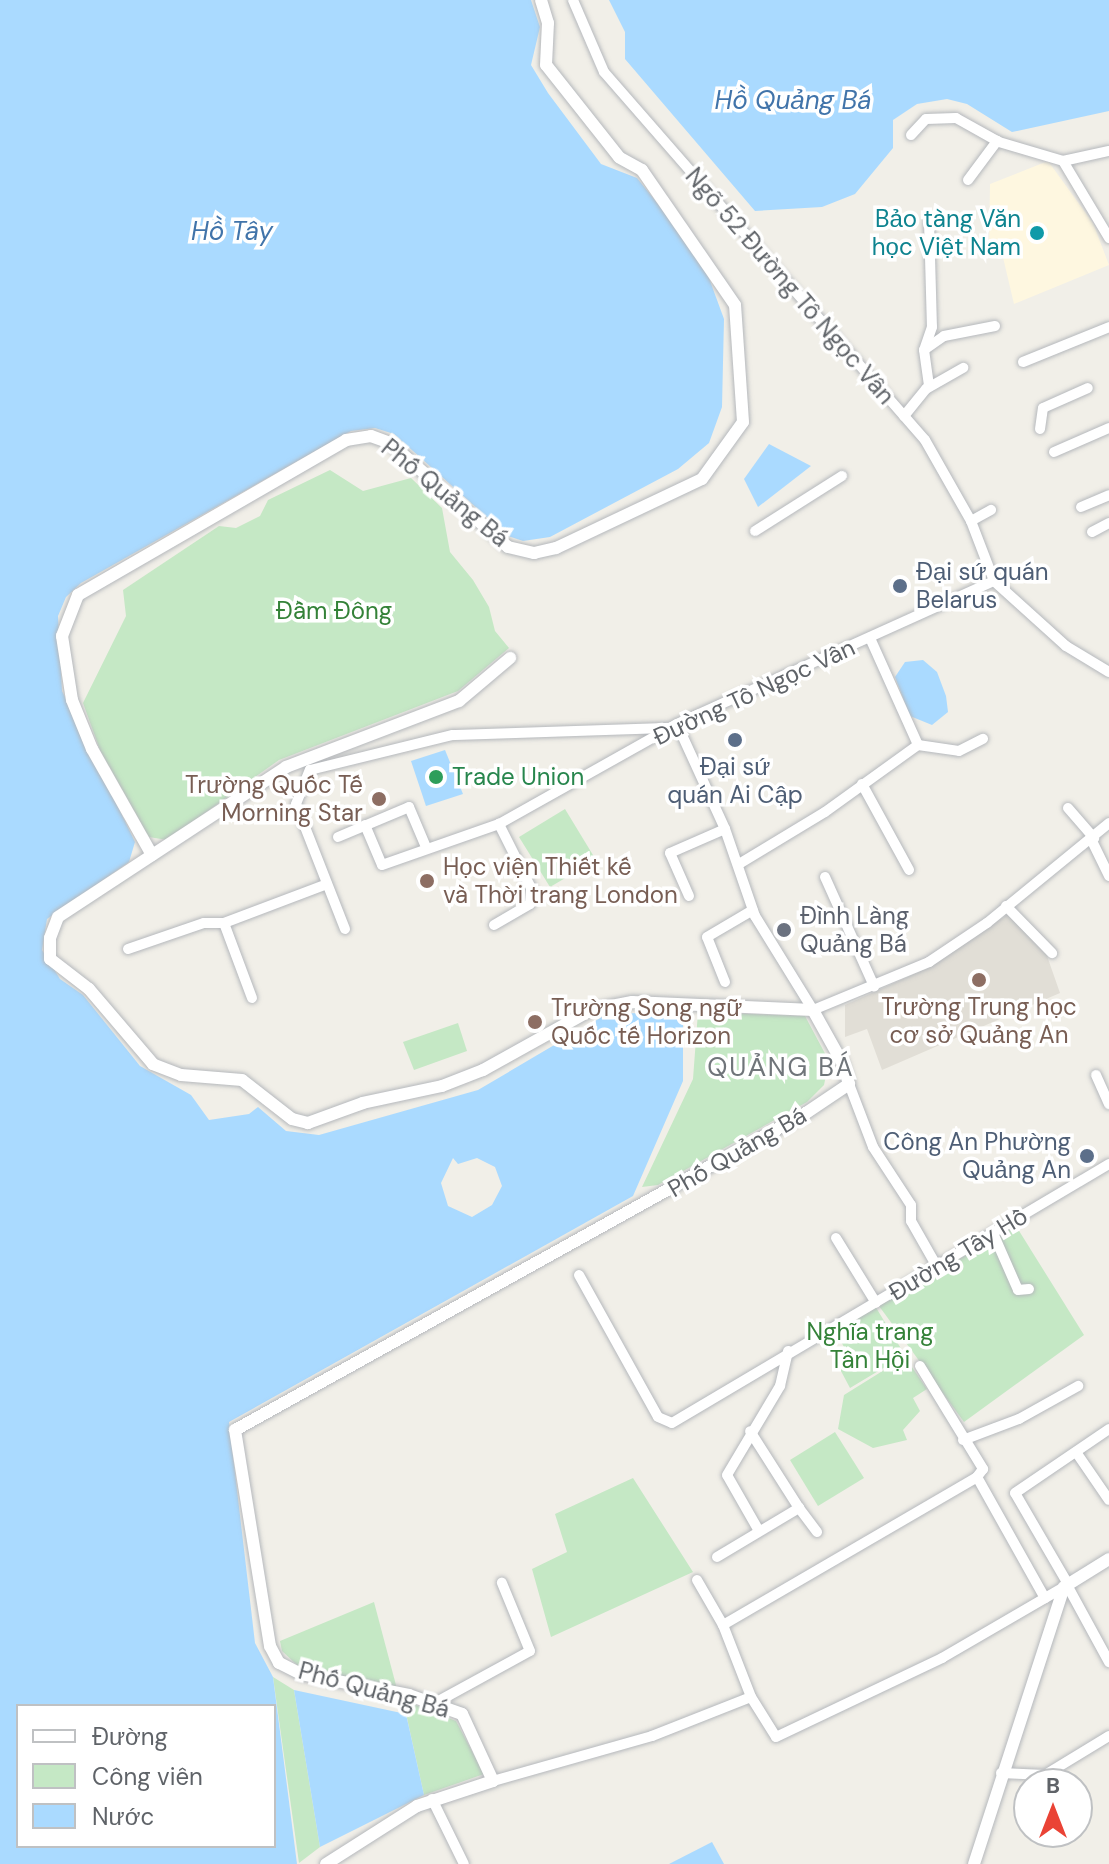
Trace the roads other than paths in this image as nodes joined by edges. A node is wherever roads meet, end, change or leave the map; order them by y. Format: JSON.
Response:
{"nodes":[{"id":1,"x":541,"y":0,"type":"edge"},
{"id":2,"x":573,"y":0,"type":"edge"},
{"id":3,"x":911,"y":135,"type":"dead end"},
{"id":4,"x":997,"y":141,"type":"junction"},
{"id":5,"x":1109,"y":151,"type":"edge"},
{"id":6,"x":1063,"y":161,"type":"junction"},
{"id":7,"x":968,"y":180,"type":"dead end"},
{"id":8,"x":929,"y":221,"type":"dead end"},
{"id":9,"x":1109,"y":238,"type":"edge"},
{"id":10,"x":995,"y":326,"type":"dead end"},
{"id":11,"x":1109,"y":327,"type":"edge"},
{"id":12,"x":924,"y":350,"type":"junction"},
{"id":13,"x":1023,"y":362,"type":"dead end"},
{"id":14,"x":963,"y":368,"type":"dead end"},
{"id":15,"x":929,"y":387,"type":"junction"},
{"id":16,"x":1088,"y":388,"type":"dead end"},
{"id":17,"x":904,"y":416,"type":"junction"},
{"id":18,"x":1109,"y":428,"type":"edge"},
{"id":19,"x":1040,"y":429,"type":"dead end"},
{"id":20,"x":1054,"y":452,"type":"dead end"},
{"id":21,"x":842,"y":476,"type":"dead end"},
{"id":22,"x":1109,"y":495,"type":"edge"},
{"id":23,"x":1081,"y":507,"type":"dead end"},
{"id":24,"x":991,"y":510,"type":"dead end"},
{"id":25,"x":971,"y":521,"type":"junction"},
{"id":26,"x":1109,"y":523,"type":"edge"},
{"id":27,"x":755,"y":531,"type":"dead end"},
{"id":28,"x":1092,"y":532,"type":"dead end"},
{"id":29,"x":994,"y":581,"type":"junction"},
{"id":30,"x":870,"y":638,"type":"junction"},
{"id":31,"x":510,"y":658,"type":"dead end"},
{"id":32,"x":1109,"y":672,"type":"edge"},
{"id":33,"x":674,"y":726,"type":"junction"},
{"id":34,"x":983,"y":739,"type":"dead end"},
{"id":35,"x":918,"y":745,"type":"junction"},
{"id":36,"x":862,"y":784,"type":"junction"},
{"id":37,"x":1068,"y":808,"type":"dead end"},
{"id":38,"x":1109,"y":823,"type":"edge"},
{"id":39,"x":499,"y":824,"type":"junction"},
{"id":40,"x":365,"y":825,"type":"junction"},
{"id":41,"x":725,"y":829,"type":"junction"},
{"id":42,"x":338,"y":837,"type":"dead end"},
{"id":43,"x":1093,"y":839,"type":"junction"},
{"id":44,"x":426,"y":847,"type":"junction"},
{"id":45,"x":152,"y":855,"type":"junction"},
{"id":46,"x":739,"y":864,"type":"junction"},
{"id":47,"x":909,"y":870,"type":"dead end"},
{"id":48,"x":1109,"y":876,"type":"edge"},
{"id":49,"x":825,"y":877,"type":"dead end"},
{"id":50,"x":327,"y":884,"type":"junction"},
{"id":51,"x":689,"y":896,"type":"dead end"},
{"id":52,"x":1006,"y":906,"type":"junction"},
{"id":53,"x":753,"y":910,"type":"junction"},
{"id":54,"x":224,"y":923,"type":"junction"},
{"id":55,"x":494,"y":925,"type":"dead end"},
{"id":56,"x":345,"y":929,"type":"dead end"},
{"id":57,"x":128,"y":949,"type":"dead end"},
{"id":58,"x":1052,"y":953,"type":"dead end"},
{"id":59,"x":725,"y":982,"type":"dead end"},
{"id":60,"x":874,"y":986,"type":"junction"},
{"id":61,"x":252,"y":998,"type":"dead end"},
{"id":62,"x":813,"y":1010,"type":"junction"},
{"id":63,"x":1096,"y":1075,"type":"dead end"},
{"id":64,"x":849,"y":1084,"type":"junction"},
{"id":65,"x":1109,"y":1104,"type":"edge"},
{"id":66,"x":1109,"y":1164,"type":"edge"},
{"id":67,"x":993,"y":1233,"type":"junction"},
{"id":68,"x":836,"y":1238,"type":"dead end"},
{"id":69,"x":936,"y":1265,"type":"junction"},
{"id":70,"x":579,"y":1275,"type":"dead end"},
{"id":71,"x":1029,"y":1289,"type":"dead end"},
{"id":72,"x":876,"y":1303,"type":"junction"},
{"id":73,"x":788,"y":1351,"type":"junction"},
{"id":74,"x":920,"y":1366,"type":"dead end"},
{"id":75,"x":1078,"y":1386,"type":"dead end"},
{"id":76,"x":1109,"y":1429,"type":"edge"},
{"id":77,"x":750,"y":1431,"type":"junction"},
{"id":78,"x":963,"y":1440,"type":"junction"},
{"id":79,"x":1076,"y":1452,"type":"junction"},
{"id":80,"x":977,"y":1477,"type":"junction"},
{"id":81,"x":1109,"y":1500,"type":"edge"},
{"id":82,"x":799,"y":1508,"type":"junction"},
{"id":83,"x":759,"y":1531,"type":"junction"},
{"id":84,"x":817,"y":1532,"type":"dead end"},
{"id":85,"x":717,"y":1557,"type":"dead end"},
{"id":86,"x":1109,"y":1559,"type":"edge"},
{"id":87,"x":697,"y":1580,"type":"dead end"},
{"id":88,"x":502,"y":1583,"type":"dead end"},
{"id":89,"x":1066,"y":1585,"type":"junction"},
{"id":90,"x":1045,"y":1598,"type":"junction"},
{"id":91,"x":723,"y":1625,"type":"junction"},
{"id":92,"x":1109,"y":1662,"type":"edge"},
{"id":93,"x":751,"y":1697,"type":"junction"},
{"id":94,"x":435,"y":1703,"type":"junction"},
{"id":95,"x":1109,"y":1736,"type":"edge"},
{"id":96,"x":1001,"y":1773,"type":"junction"},
{"id":97,"x":493,"y":1781,"type":"junction"},
{"id":98,"x":432,"y":1799,"type":"junction"},
{"id":99,"x":326,"y":1864,"type":"edge"},
{"id":100,"x":464,"y":1864,"type":"edge"},
{"id":101,"x":974,"y":1864,"type":"edge"}],
"edges":[{"from":1,"to":45,"type":"street","name":"Phố Quảng Bá"},
{"from":2,"to":17,"type":"street","name":"Ngõ 52 Đường Tô Ngọc Vân"},
{"from":3,"to":4,"type":"street"},
{"from":4,"to":6,"type":"street"},
{"from":4,"to":7,"type":"street"},
{"from":5,"to":6,"type":"street"},
{"from":6,"to":9,"type":"street"},
{"from":8,"to":12,"type":"street"},
{"from":10,"to":12,"type":"street"},
{"from":11,"to":13,"type":"street"},
{"from":12,"to":15,"type":"street"},
{"from":14,"to":15,"type":"street"},
{"from":15,"to":17,"type":"street"},
{"from":16,"to":19,"type":"street"},
{"from":17,"to":25,"type":"street","name":"Ngõ 52 Đường Tô Ngọc Vân"},
{"from":18,"to":20,"type":"street"},
{"from":21,"to":27,"type":"street"},
{"from":22,"to":23,"type":"street"},
{"from":24,"to":25,"type":"street"},
{"from":25,"to":29,"type":"street","name":"Ngõ 52 Đường Tô Ngọc Vân"},
{"from":26,"to":28,"type":"street"},
{"from":29,"to":30,"type":"street","name":"Đường Tô Ngọc Vân"},
{"from":29,"to":32,"type":"street"},
{"from":30,"to":33,"type":"street","name":"Đường Tô Ngọc Vân"},
{"from":30,"to":35,"type":"street"},
{"from":31,"to":45,"type":"street"},
{"from":33,"to":39,"type":"street","name":"Đường Tô Ngọc Vân"},
{"from":33,"to":41,"type":"street"},
{"from":33,"to":50,"type":"street"},
{"from":34,"to":35,"type":"street"},
{"from":35,"to":36,"type":"street"},
{"from":36,"to":46,"type":"street"},
{"from":36,"to":47,"type":"street"},
{"from":37,"to":43,"type":"street"},
{"from":38,"to":43,"type":"street"},
{"from":39,"to":44,"type":"street","name":"Đường Tô Ngọc Vân"},
{"from":39,"to":55,"type":"street"},
{"from":40,"to":42,"type":"street"},
{"from":40,"to":44,"type":"street"},
{"from":40,"to":44,"type":"street","name":"Đường Tô Ngọc Vân"},
{"from":41,"to":46,"type":"street"},
{"from":41,"to":51,"type":"street"},
{"from":43,"to":48,"type":"street"},
{"from":43,"to":52,"type":"street"},
{"from":45,"to":62,"type":"street"},
{"from":46,"to":53,"type":"street"},
{"from":49,"to":60,"type":"street"},
{"from":50,"to":54,"type":"street"},
{"from":50,"to":56,"type":"street"},
{"from":52,"to":58,"type":"street"},
{"from":52,"to":60,"type":"street"},
{"from":53,"to":59,"type":"street"},
{"from":53,"to":62,"type":"street"},
{"from":54,"to":57,"type":"street"},
{"from":54,"to":61,"type":"street"},
{"from":60,"to":62,"type":"street"},
{"from":62,"to":64,"type":"street"},
{"from":63,"to":65,"type":"street"},
{"from":64,"to":69,"type":"street"},
{"from":64,"to":94,"type":"street","name":"Phố Quảng Bá"},
{"from":66,"to":67,"type":"street","name":"Đường Tây Hồ"},
{"from":67,"to":69,"type":"street","name":"Đường Tây Hồ"},
{"from":67,"to":71,"type":"street"},
{"from":68,"to":72,"type":"street"},
{"from":69,"to":72,"type":"street","name":"Đường Tây Hồ"},
{"from":70,"to":73,"type":"street","name":"Đường Tây Hồ"},
{"from":72,"to":73,"type":"street","name":"Đường Tây Hồ"},
{"from":73,"to":77,"type":"street"},
{"from":74,"to":78,"type":"street"},
{"from":75,"to":78,"type":"street"},
{"from":76,"to":79,"type":"street"},
{"from":77,"to":82,"type":"street"},
{"from":77,"to":83,"type":"street"},
{"from":78,"to":80,"type":"street"},
{"from":79,"to":81,"type":"street"},
{"from":79,"to":89,"type":"street"},
{"from":80,"to":90,"type":"street"},
{"from":80,"to":91,"type":"street"},
{"from":82,"to":83,"type":"street"},
{"from":82,"to":84,"type":"street"},
{"from":83,"to":85,"type":"street"},
{"from":86,"to":89,"type":"street"},
{"from":87,"to":91,"type":"street"},
{"from":88,"to":94,"type":"street"},
{"from":89,"to":90,"type":"street"},
{"from":89,"to":92,"type":"street"},
{"from":89,"to":96,"type":"street"},
{"from":90,"to":93,"type":"street"},
{"from":91,"to":93,"type":"street"},
{"from":93,"to":97,"type":"street"},
{"from":94,"to":97,"type":"street","name":"Phố Quảng Bá"},
{"from":95,"to":96,"type":"street"},
{"from":96,"to":101,"type":"street"},
{"from":97,"to":98,"type":"street"},
{"from":98,"to":99,"type":"street"},
{"from":98,"to":100,"type":"street"}]}
